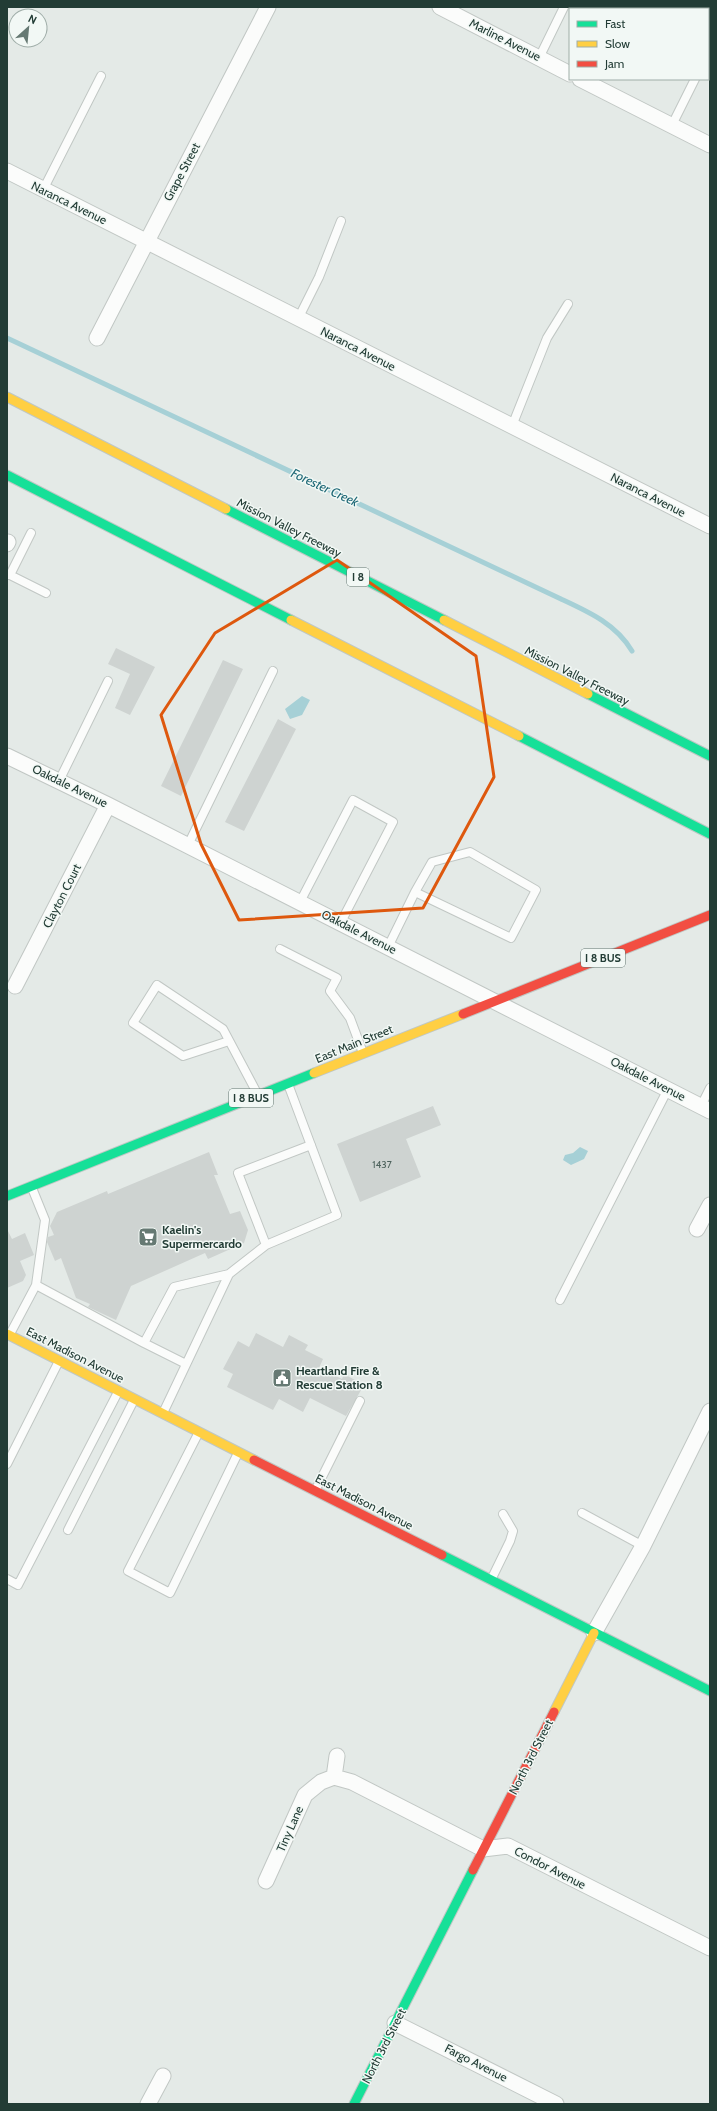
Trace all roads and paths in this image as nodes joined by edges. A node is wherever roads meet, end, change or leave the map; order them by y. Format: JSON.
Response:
{"nodes":[{"id":1,"x":268,"y":7,"type":"edge"},
{"id":2,"x":440,"y":7,"type":"edge"},
{"id":3,"x":564,"y":7,"type":"edge"},
{"id":4,"x":539,"y":58,"type":"junction"},
{"id":5,"x":569,"y":73,"type":"edge"},
{"id":6,"x":101,"y":76,"type":"dead end"},
{"id":7,"x":582,"y":80,"type":"edge"},
{"id":8,"x":695,"y":80,"type":"edge"},
{"id":9,"x":672,"y":125,"type":"junction"},
{"id":10,"x":710,"y":145,"type":"edge"},
{"id":11,"x":7,"y":171,"type":"edge"},
{"id":12,"x":43,"y":190,"type":"junction"},
{"id":13,"x":341,"y":221,"type":"dead end"},
{"id":14,"x":146,"y":241,"type":"junction"},
{"id":15,"x":568,"y":304,"type":"dead end"},
{"id":16,"x":298,"y":319,"type":"junction"},
{"id":17,"x":97,"y":338,"type":"dead end"},
{"id":18,"x":7,"y":397,"type":"edge"},
{"id":19,"x":512,"y":426,"type":"junction"},
{"id":20,"x":7,"y":475,"type":"edge"},
{"id":21,"x":710,"y":526,"type":"edge"},
{"id":22,"x":31,"y":533,"type":"dead end"},
{"id":23,"x":9,"y":575,"type":"edge"},
{"id":24,"x":46,"y":593,"type":"dead end"},
{"id":25,"x":273,"y":671,"type":"dead end"},
{"id":26,"x":108,"y":681,"type":"dead end"},
{"id":27,"x":7,"y":756,"type":"edge"},
{"id":28,"x":710,"y":756,"type":"edge"},
{"id":29,"x":59,"y":781,"type":"junction"},
{"id":30,"x":108,"y":805,"type":"junction"},
{"id":31,"x":710,"y":834,"type":"edge"},
{"id":32,"x":188,"y":845,"type":"junction"},
{"id":33,"x":415,"y":892,"type":"junction"},
{"id":34,"x":300,"y":902,"type":"junction"},
{"id":35,"x":710,"y":916,"type":"edge"},
{"id":36,"x":341,"y":922,"type":"junction"},
{"id":37,"x":388,"y":946,"type":"junction"},
{"id":38,"x":280,"y":948,"type":"dead end"},
{"id":39,"x":15,"y":986,"type":"dead end"},
{"id":40,"x":496,"y":1001,"type":"junction"},
{"id":41,"x":229,"y":1041,"type":"junction"},
{"id":42,"x":363,"y":1054,"type":"junction"},
{"id":43,"x":288,"y":1084,"type":"junction"},
{"id":44,"x":710,"y":1088,"type":"edge"},
{"id":45,"x":668,"y":1090,"type":"junction"},
{"id":46,"x":258,"y":1096,"type":"junction"},
{"id":47,"x":705,"y":1108,"type":"edge"},
{"id":48,"x":311,"y":1145,"type":"junction"},
{"id":49,"x":31,"y":1186,"type":"junction"},
{"id":50,"x":7,"y":1196,"type":"edge"},
{"id":51,"x":710,"y":1205,"type":"edge"},
{"id":52,"x":697,"y":1229,"type":"dead end"},
{"id":53,"x":266,"y":1244,"type":"junction"},
{"id":54,"x":230,"y":1274,"type":"junction"},
{"id":55,"x":36,"y":1285,"type":"junction"},
{"id":56,"x":560,"y":1300,"type":"dead end"},
{"id":57,"x":8,"y":1335,"type":"edge"},
{"id":58,"x":144,"y":1343,"type":"junction"},
{"id":59,"x":59,"y":1361,"type":"junction"},
{"id":60,"x":186,"y":1364,"type":"junction"},
{"id":61,"x":118,"y":1391,"type":"junction"},
{"id":62,"x":134,"y":1399,"type":"junction"},
{"id":63,"x":360,"y":1401,"type":"dead end"},
{"id":64,"x":710,"y":1411,"type":"edge"},
{"id":65,"x":162,"y":1414,"type":"junction"},
{"id":66,"x":199,"y":1432,"type":"junction"},
{"id":67,"x":238,"y":1452,"type":"junction"},
{"id":68,"x":7,"y":1464,"type":"edge"},
{"id":69,"x":315,"y":1491,"type":"junction"},
{"id":70,"x":582,"y":1513,"type":"dead end"},
{"id":71,"x":503,"y":1514,"type":"dead end"},
{"id":72,"x":68,"y":1530,"type":"dead end"},
{"id":73,"x":643,"y":1546,"type":"junction"},
{"id":74,"x":7,"y":1579,"type":"edge"},
{"id":75,"x":491,"y":1580,"type":"junction"},
{"id":76,"x":594,"y":1634,"type":"junction"},
{"id":77,"x":710,"y":1691,"type":"edge"},
{"id":78,"x":337,"y":1756,"type":"dead end"},
{"id":79,"x":327,"y":1780,"type":"junction"},
{"id":80,"x":483,"y":1848,"type":"junction"},
{"id":81,"x":266,"y":1881,"type":"dead end"},
{"id":82,"x":710,"y":1948,"type":"edge"},
{"id":83,"x":395,"y":2023,"type":"junction"},
{"id":84,"x":163,"y":2076,"type":"dead end"},
{"id":85,"x":148,"y":2104,"type":"edge"},
{"id":86,"x":354,"y":2104,"type":"edge"},
{"id":87,"x":556,"y":2104,"type":"edge"}],
"edges":[{"from":1,"to":14,"type":"street","name":"Grape Street"},
{"from":2,"to":4,"type":"street","name":"Marline Avenue"},
{"from":3,"to":4,"type":"lane"},
{"from":4,"to":5,"type":"street","name":"Marline Avenue"},
{"from":6,"to":12,"type":"lane"},
{"from":7,"to":9,"type":"street"},
{"from":8,"to":9,"type":"lane"},
{"from":9,"to":10,"type":"street"},
{"from":11,"to":12,"type":"street","name":"Naranca Avenue"},
{"from":12,"to":14,"type":"street","name":"Naranca Avenue"},
{"from":13,"to":16,"type":"lane"},
{"from":14,"to":16,"type":"street","name":"Naranca Avenue"},
{"from":14,"to":17,"type":"street","name":"Grape Street"},
{"from":15,"to":19,"type":"lane"},
{"from":16,"to":19,"type":"street","name":"Naranca Avenue"},
{"from":18,"to":28,"type":"main road","name":"Mission Valley Freeway","number":"I 8"},
{"from":19,"to":21,"type":"street","name":"Naranca Avenue"},
{"from":20,"to":31,"type":"main road"},
{"from":22,"to":23,"type":"lane"},
{"from":23,"to":24,"type":"lane"},
{"from":25,"to":32,"type":"lane"},
{"from":26,"to":29,"type":"lane"},
{"from":27,"to":29,"type":"street","name":"Oakdale Avenue"},
{"from":29,"to":30,"type":"street","name":"Oakdale Avenue"},
{"from":30,"to":32,"type":"street","name":"Oakdale Avenue"},
{"from":30,"to":39,"type":"street","name":"Clayton Court"},
{"from":32,"to":34,"type":"street","name":"Oakdale Avenue"},
{"from":33,"to":33,"type":"lane"},
{"from":33,"to":37,"type":"lane"},
{"from":34,"to":36,"type":"street","name":"Oakdale Avenue"},
{"from":34,"to":36,"type":"lane"},
{"from":35,"to":40,"type":"main road","name":"East Main Street","number":"I 8 BUS"},
{"from":36,"to":37,"type":"street","name":"Oakdale Avenue"},
{"from":37,"to":40,"type":"street","name":"Oakdale Avenue"},
{"from":38,"to":42,"type":"lane"},
{"from":40,"to":42,"type":"main road","name":"East Main Street","number":"I 8 BUS"},
{"from":40,"to":45,"type":"street","name":"Oakdale Avenue"},
{"from":41,"to":41,"type":"lane"},
{"from":41,"to":46,"type":"lane"},
{"from":42,"to":43,"type":"main road","name":"East Main Street","number":"I 8 BUS"},
{"from":43,"to":46,"type":"main road","name":"East Main Street","number":"I 8 BUS"},
{"from":43,"to":48,"type":"lane"},
{"from":44,"to":47,"type":"lane"},
{"from":45,"to":47,"type":"street","name":"Oakdale Avenue"},
{"from":45,"to":56,"type":"lane"},
{"from":46,"to":49,"type":"main road","name":"East Main Street","number":"I 8 BUS"},
{"from":48,"to":53,"type":"lane"},
{"from":48,"to":53,"type":"lane"},
{"from":49,"to":50,"type":"main road","name":"East Main Street","number":"I 8 BUS"},
{"from":49,"to":55,"type":"lane"},
{"from":51,"to":52,"type":"street"},
{"from":53,"to":54,"type":"lane"},
{"from":54,"to":58,"type":"lane"},
{"from":54,"to":60,"type":"lane"},
{"from":55,"to":57,"type":"lane"},
{"from":55,"to":58,"type":"lane"},
{"from":57,"to":59,"type":"main road","name":"East Madison Avenue"},
{"from":58,"to":60,"type":"lane"},
{"from":59,"to":61,"type":"main road","name":"East Madison Avenue"},
{"from":59,"to":68,"type":"lane"},
{"from":60,"to":65,"type":"lane"},
{"from":61,"to":62,"type":"main road","name":"East Madison Avenue"},
{"from":61,"to":74,"type":"lane"},
{"from":62,"to":65,"type":"main road","name":"East Madison Avenue"},
{"from":62,"to":72,"type":"lane"},
{"from":63,"to":69,"type":"lane"},
{"from":64,"to":73,"type":"street","name":"North 3rd Street"},
{"from":65,"to":66,"type":"main road","name":"East Madison Avenue"},
{"from":66,"to":67,"type":"main road","name":"East Madison Avenue"},
{"from":66,"to":67,"type":"lane"},
{"from":67,"to":69,"type":"main road","name":"East Madison Avenue"},
{"from":69,"to":75,"type":"main road","name":"East Madison Avenue"},
{"from":70,"to":73,"type":"lane"},
{"from":71,"to":75,"type":"lane"},
{"from":73,"to":76,"type":"street","name":"North 3rd Street"},
{"from":75,"to":76,"type":"main road","name":"East Madison Avenue"},
{"from":76,"to":77,"type":"main road","name":"East Madison Avenue"},
{"from":76,"to":80,"type":"main road","name":"North 3rd Street"},
{"from":78,"to":79,"type":"street"},
{"from":79,"to":80,"type":"street"},
{"from":79,"to":81,"type":"street","name":"Tiny Lane"},
{"from":80,"to":82,"type":"street","name":"Condor Avenue"},
{"from":80,"to":83,"type":"main road","name":"North 3rd Street"},
{"from":83,"to":86,"type":"main road","name":"North 3rd Street"},
{"from":83,"to":87,"type":"street","name":"Fargo Avenue"},
{"from":84,"to":85,"type":"street"}]}
